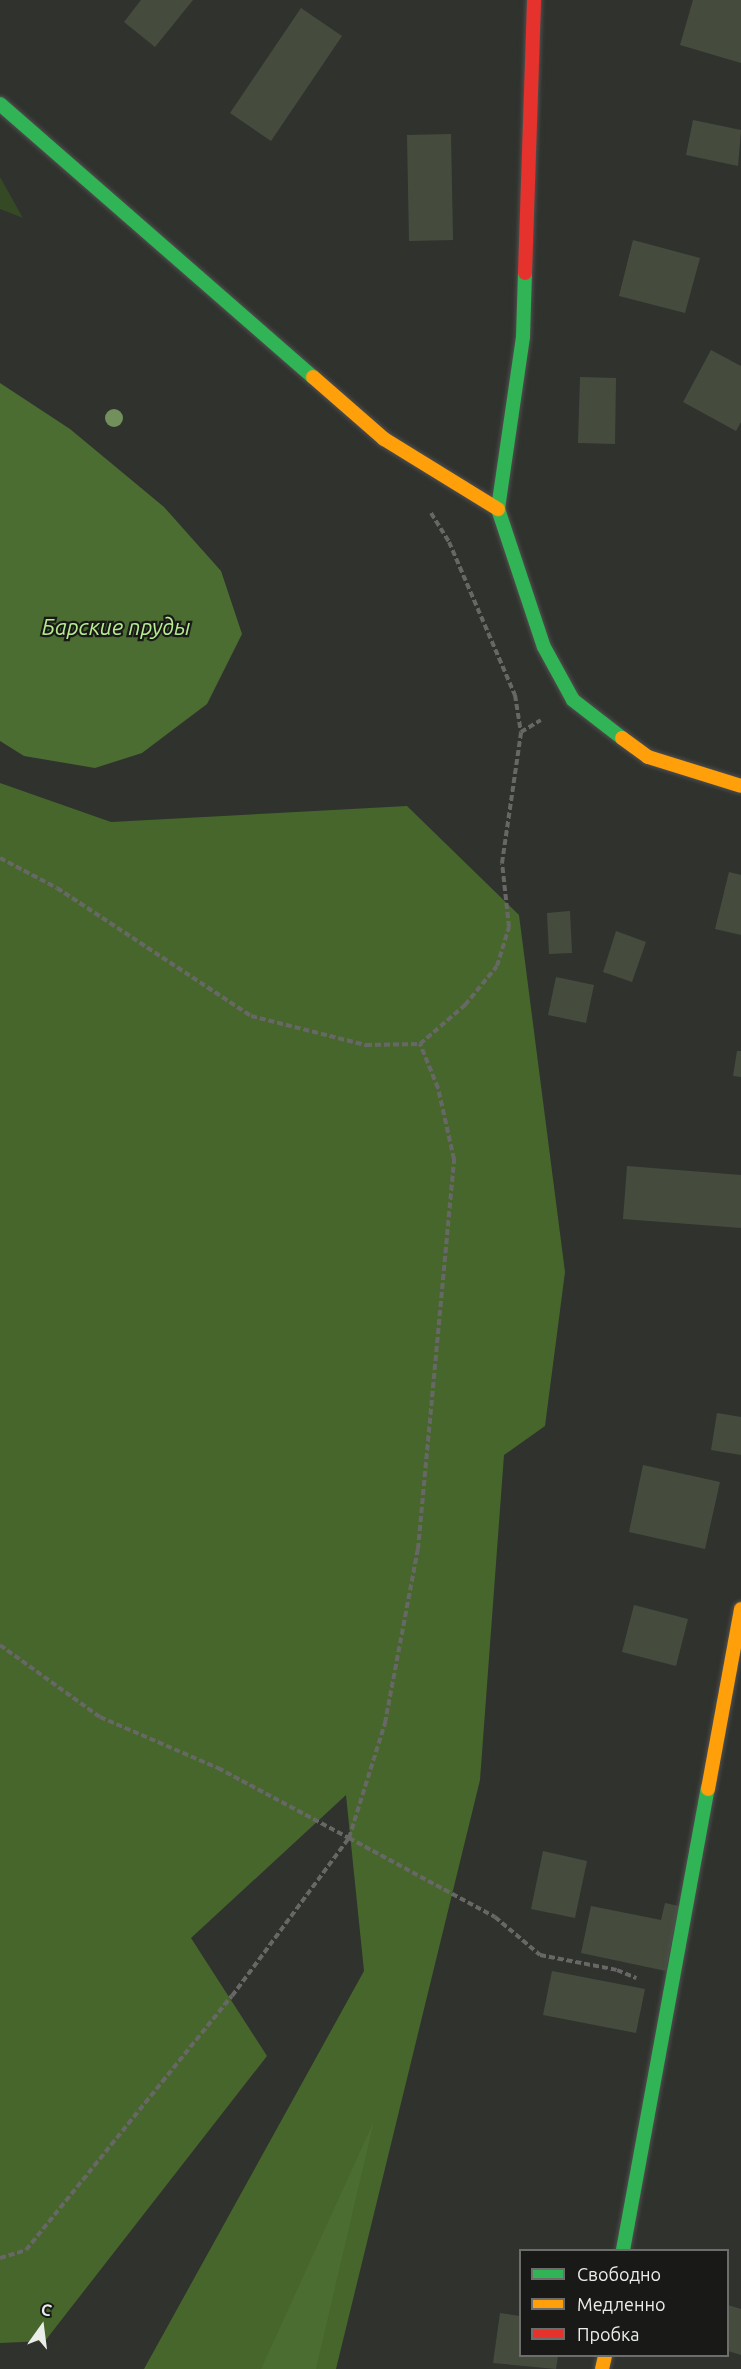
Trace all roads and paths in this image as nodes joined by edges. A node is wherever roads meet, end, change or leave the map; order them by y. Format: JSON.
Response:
{"nodes":[{"id":1,"x":534,"y":0,"type":"edge"},
{"id":2,"x":0,"y":104,"type":"edge"},
{"id":3,"x":426,"y":505,"type":"dead end"},
{"id":4,"x":498,"y":509,"type":"junction"},
{"id":5,"x":573,"y":700,"type":"junction"},
{"id":6,"x":521,"y":732,"type":"junction"},
{"id":7,"x":741,"y":786,"type":"edge"},
{"id":8,"x":0,"y":858,"type":"edge"},
{"id":9,"x":420,"y":1044,"type":"junction"},
{"id":10,"x":741,"y":1609,"type":"edge"},
{"id":11,"x":0,"y":1645,"type":"edge"},
{"id":12,"x":349,"y":1838,"type":"junction"},
{"id":13,"x":668,"y":1993,"type":"junction"},
{"id":14,"x":623,"y":2249,"type":"edge"},
{"id":15,"x":0,"y":2258,"type":"edge"}],
"edges":[{"from":1,"to":4,"type":"street"},
{"from":2,"to":4,"type":"street"},
{"from":3,"to":6,"type":"path"},
{"from":4,"to":5,"type":"street"},
{"from":5,"to":6,"type":"path"},
{"from":5,"to":7,"type":"street"},
{"from":6,"to":9,"type":"path"},
{"from":8,"to":9,"type":"path"},
{"from":9,"to":12,"type":"path"},
{"from":10,"to":13,"type":"street"},
{"from":11,"to":12,"type":"path"},
{"from":12,"to":13,"type":"path"},
{"from":12,"to":15,"type":"path"},
{"from":13,"to":14,"type":"street"}]}
